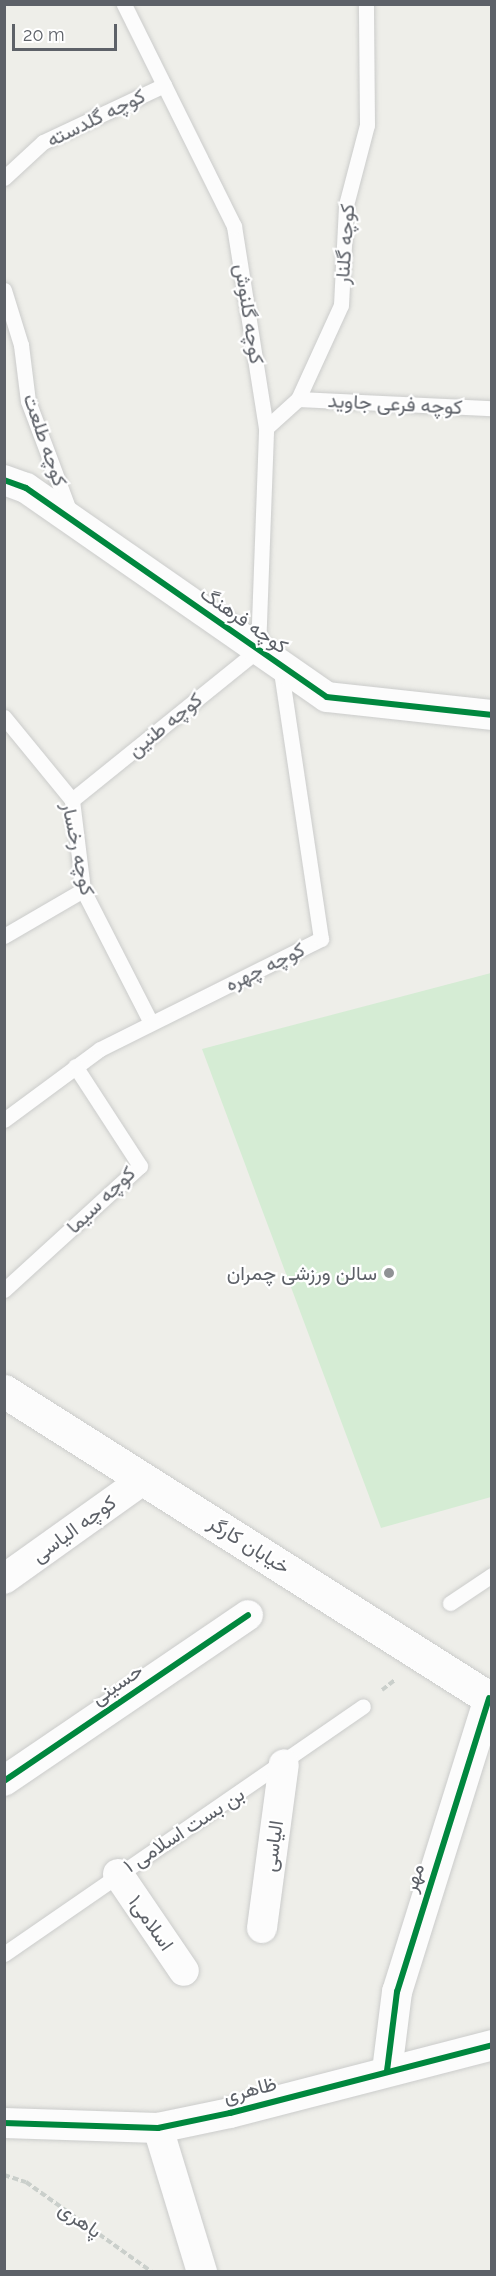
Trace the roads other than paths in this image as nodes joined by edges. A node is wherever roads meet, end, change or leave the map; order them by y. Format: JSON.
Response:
{"nodes":[{"id":1,"x":124,"y":4,"type":"edge"},
{"id":2,"x":366,"y":4,"type":"edge"},
{"id":3,"x":164,"y":85,"type":"junction"},
{"id":4,"x":4,"y":178,"type":"edge"},
{"id":5,"x":4,"y":290,"type":"edge"},
{"id":6,"x":298,"y":399,"type":"junction"},
{"id":7,"x":492,"y":408,"type":"edge"},
{"id":8,"x":266,"y":428,"type":"junction"},
{"id":9,"x":4,"y":480,"type":"edge"},
{"id":10,"x":72,"y":520,"type":"junction"},
{"id":11,"x":269,"y":657,"type":"junction"},
{"id":12,"x":492,"y":715,"type":"edge"},
{"id":13,"x":4,"y":717,"type":"edge"},
{"id":14,"x":72,"y":800,"type":"junction"},
{"id":15,"x":83,"y":890,"type":"junction"},
{"id":16,"x":4,"y":936,"type":"edge"},
{"id":17,"x":151,"y":1023,"type":"junction"},
{"id":18,"x":75,"y":1066,"type":"junction"},
{"id":19,"x":4,"y":1120,"type":"edge"},
{"id":20,"x":4,"y":1290,"type":"edge"},
{"id":21,"x":4,"y":1391,"type":"edge"},
{"id":22,"x":144,"y":1479,"type":"junction"},
{"id":23,"x":492,"y":1575,"type":"edge"},
{"id":24,"x":4,"y":1579,"type":"edge"},
{"id":25,"x":450,"y":1603,"type":"dead end"},
{"id":26,"x":248,"y":1615,"type":"dead end"},
{"id":27,"x":490,"y":1699,"type":"edge"},
{"id":28,"x":363,"y":1706,"type":"dead end"},
{"id":29,"x":284,"y":1764,"type":"junction"},
{"id":30,"x":4,"y":1781,"type":"edge"},
{"id":31,"x":118,"y":1874,"type":"junction"},
{"id":32,"x":262,"y":1928,"type":"dead end"},
{"id":33,"x":4,"y":1954,"type":"edge"},
{"id":34,"x":184,"y":1971,"type":"dead end"},
{"id":35,"x":492,"y":2045,"type":"edge"},
{"id":36,"x":387,"y":2071,"type":"junction"},
{"id":37,"x":8,"y":2124,"type":"edge"},
{"id":38,"x":158,"y":2128,"type":"junction"},
{"id":39,"x":202,"y":2271,"type":"edge"}],
"edges":[{"from":1,"to":3,"type":"lane","name":"کوچه گلنوش"},
{"from":2,"to":6,"type":"lane","name":"کوچه گلنار"},
{"from":3,"to":4,"type":"lane","name":"کوچه گلدسته"},
{"from":3,"to":8,"type":"lane","name":"کوچه گلنوش"},
{"from":5,"to":10,"type":"lane","name":"کوچه طلعت"},
{"from":6,"to":7,"type":"lane","name":"کوچه فرعی جاوید"},
{"from":6,"to":8,"type":"lane","name":"کوچه گلنار"},
{"from":8,"to":11,"type":"lane","name":"کوچه گلنوش"},
{"from":9,"to":10,"type":"street","name":"کوچه فرهنگ"},
{"from":10,"to":11,"type":"street","name":"کوچه فرهنگ"},
{"from":11,"to":12,"type":"street","name":"کوچه فرهنگ"},
{"from":11,"to":14,"type":"lane","name":"کوچه طنین"},
{"from":11,"to":17,"type":"lane","name":"کوچه چهره"},
{"from":13,"to":14,"type":"lane","name":"کوچه رخسار"},
{"from":14,"to":15,"type":"lane","name":"کوچه رخسار"},
{"from":15,"to":16,"type":"lane"},
{"from":15,"to":17,"type":"lane","name":"کوچه رخسار"},
{"from":17,"to":18,"type":"lane","name":"کوچه چهره"},
{"from":18,"to":19,"type":"lane","name":"کوچه چهره"},
{"from":18,"to":20,"type":"lane","name":"کوچه سیما"},
{"from":21,"to":22,"type":"main road","name":"خیابان کارگر"},
{"from":22,"to":24,"type":"street","name":"کوچه الیاسی"},
{"from":22,"to":27,"type":"main road","name":"خیابان کارگر"},
{"from":23,"to":25,"type":"lane"},
{"from":26,"to":30,"type":"street","name":"حسینی"},
{"from":27,"to":36,"type":"street","name":"مهر"},
{"from":28,"to":29,"type":"lane","name":"بن بست اسلامی ۱"},
{"from":29,"to":31,"type":"lane","name":"بن بست اسلامی ۱"},
{"from":29,"to":32,"type":"street","name":"الیاسی"},
{"from":31,"to":33,"type":"lane","name":"بن بست اسلامی ۱"},
{"from":31,"to":34,"type":"street","name":"اسلامی۱"},
{"from":35,"to":36,"type":"street","name":"ظاهری"},
{"from":36,"to":38,"type":"street","name":"ظاهری"},
{"from":37,"to":38,"type":"street","name":"ظاهری"},
{"from":38,"to":39,"type":"street"}]}
